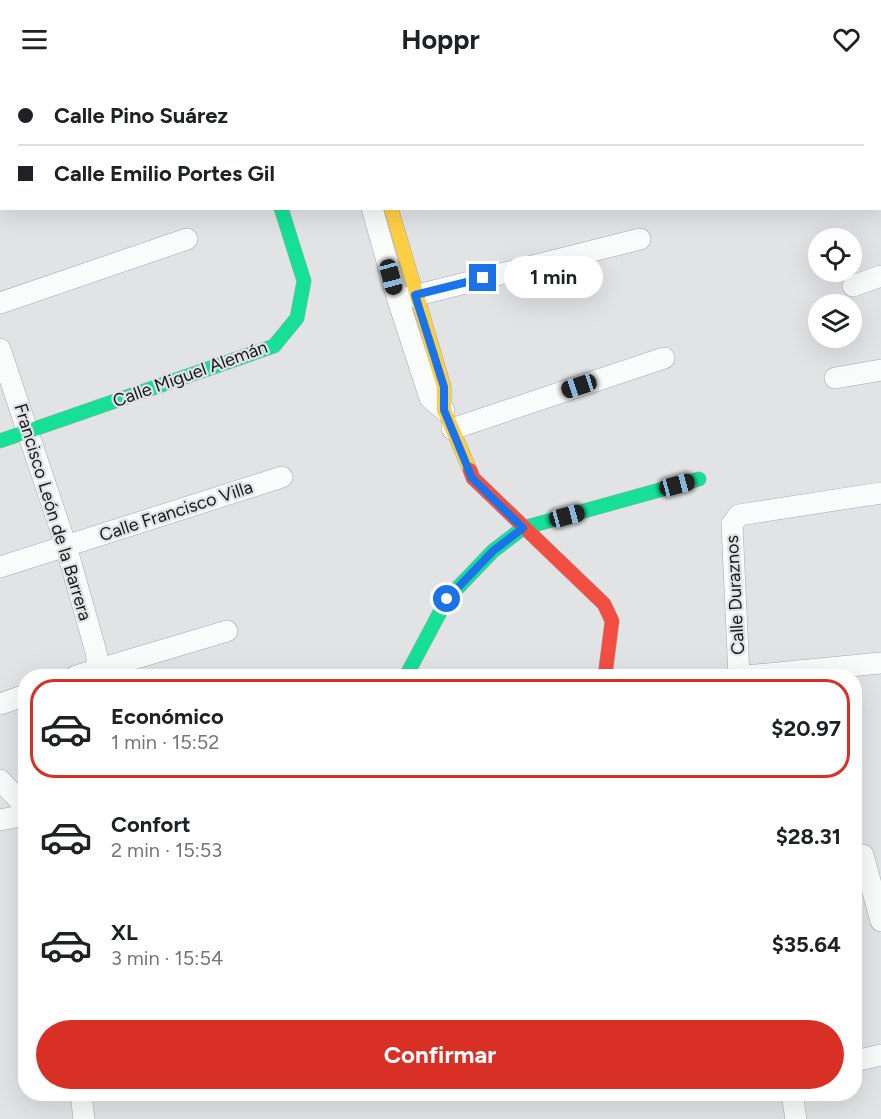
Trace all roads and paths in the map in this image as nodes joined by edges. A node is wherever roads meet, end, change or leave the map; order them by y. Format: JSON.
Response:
{"nodes":[{"id":1,"x":282,"y":210,"type":"edge"},
{"id":2,"x":373,"y":210,"type":"edge"},
{"id":3,"x":392,"y":210,"type":"edge"},
{"id":4,"x":187,"y":239,"type":"dead end"},
{"id":5,"x":640,"y":239,"type":"dead end"},
{"id":6,"x":881,"y":276,"type":"edge"},
{"id":7,"x":853,"y":286,"type":"dead end"},
{"id":8,"x":406,"y":297,"type":"junction"},
{"id":9,"x":0,"y":303,"type":"edge"},
{"id":10,"x":0,"y":350,"type":"edge"},
{"id":11,"x":664,"y":358,"type":"dead end"},
{"id":12,"x":881,"y":370,"type":"edge"},
{"id":13,"x":835,"y":378,"type":"dead end"},
{"id":14,"x":0,"y":392,"type":"edge"},
{"id":15,"x":448,"y":419,"type":"junction"},
{"id":16,"x":15,"y":436,"type":"edge"},
{"id":17,"x":282,"y":477,"type":"dead end"},
{"id":18,"x":699,"y":479,"type":"dead end"},
{"id":19,"x":881,"y":493,"type":"edge"},
{"id":20,"x":523,"y":528,"type":"junction"},
{"id":21,"x":59,"y":548,"type":"junction"},
{"id":22,"x":0,"y":567,"type":"edge"},
{"id":23,"x":227,"y":631,"type":"dead end"},
{"id":24,"x":881,"y":663,"type":"edge"},
{"id":25,"x":89,"y":669,"type":"edge"},
{"id":26,"x":106,"y":669,"type":"edge"},
{"id":27,"x":410,"y":669,"type":"edge"},
{"id":28,"x":606,"y":669,"type":"edge"},
{"id":29,"x":739,"y":669,"type":"edge"},
{"id":30,"x":819,"y":669,"type":"edge"},
{"id":31,"x":18,"y":698,"type":"edge"},
{"id":32,"x":0,"y":704,"type":"edge"},
{"id":33,"x":0,"y":780,"type":"edge"},
{"id":34,"x":18,"y":799,"type":"edge"},
{"id":35,"x":18,"y":817,"type":"edge"},
{"id":36,"x":0,"y":820,"type":"edge"},
{"id":37,"x":866,"y":854,"type":"edge"},
{"id":38,"x":881,"y":921,"type":"edge"},
{"id":39,"x":881,"y":1055,"type":"edge"},
{"id":40,"x":862,"y":1059,"type":"edge"},
{"id":41,"x":82,"y":1101,"type":"edge"},
{"id":42,"x":793,"y":1101,"type":"edge"},
{"id":43,"x":84,"y":1119,"type":"edge"},
{"id":44,"x":796,"y":1119,"type":"edge"}],
"edges":[{"from":1,"to":16,"type":"street","name":"Calle Miguel Alemán"},
{"from":2,"to":8,"type":"street"},
{"from":3,"to":8,"type":"street"},
{"from":4,"to":9,"type":"street"},
{"from":5,"to":8,"type":"street"},
{"from":6,"to":7,"type":"street"},
{"from":8,"to":15,"type":"street"},
{"from":10,"to":16,"type":"street","name":"Francisco León de la Barrera"},
{"from":11,"to":15,"type":"street"},
{"from":12,"to":13,"type":"street"},
{"from":14,"to":16,"type":"street","name":"Francisco León de la Barrera"},
{"from":15,"to":20,"type":"street"},
{"from":16,"to":21,"type":"street","name":"Francisco León de la Barrera"},
{"from":17,"to":21,"type":"street","name":"Calle Francisco Villa"},
{"from":18,"to":20,"type":"street"},
{"from":19,"to":29,"type":"street","name":"Calle Duraznos"},
{"from":20,"to":27,"type":"street"},
{"from":20,"to":28,"type":"street"},
{"from":21,"to":22,"type":"street","name":"Calle Francisco Villa"},
{"from":21,"to":25,"type":"street","name":"Francisco León de la Barrera"},
{"from":23,"to":26,"type":"street"},
{"from":24,"to":30,"type":"street"},
{"from":31,"to":32,"type":"street"},
{"from":33,"to":34,"type":"street"},
{"from":35,"to":36,"type":"street"},
{"from":37,"to":38,"type":"street"},
{"from":39,"to":40,"type":"street"},
{"from":41,"to":43,"type":"street"},
{"from":42,"to":44,"type":"street"}]}
